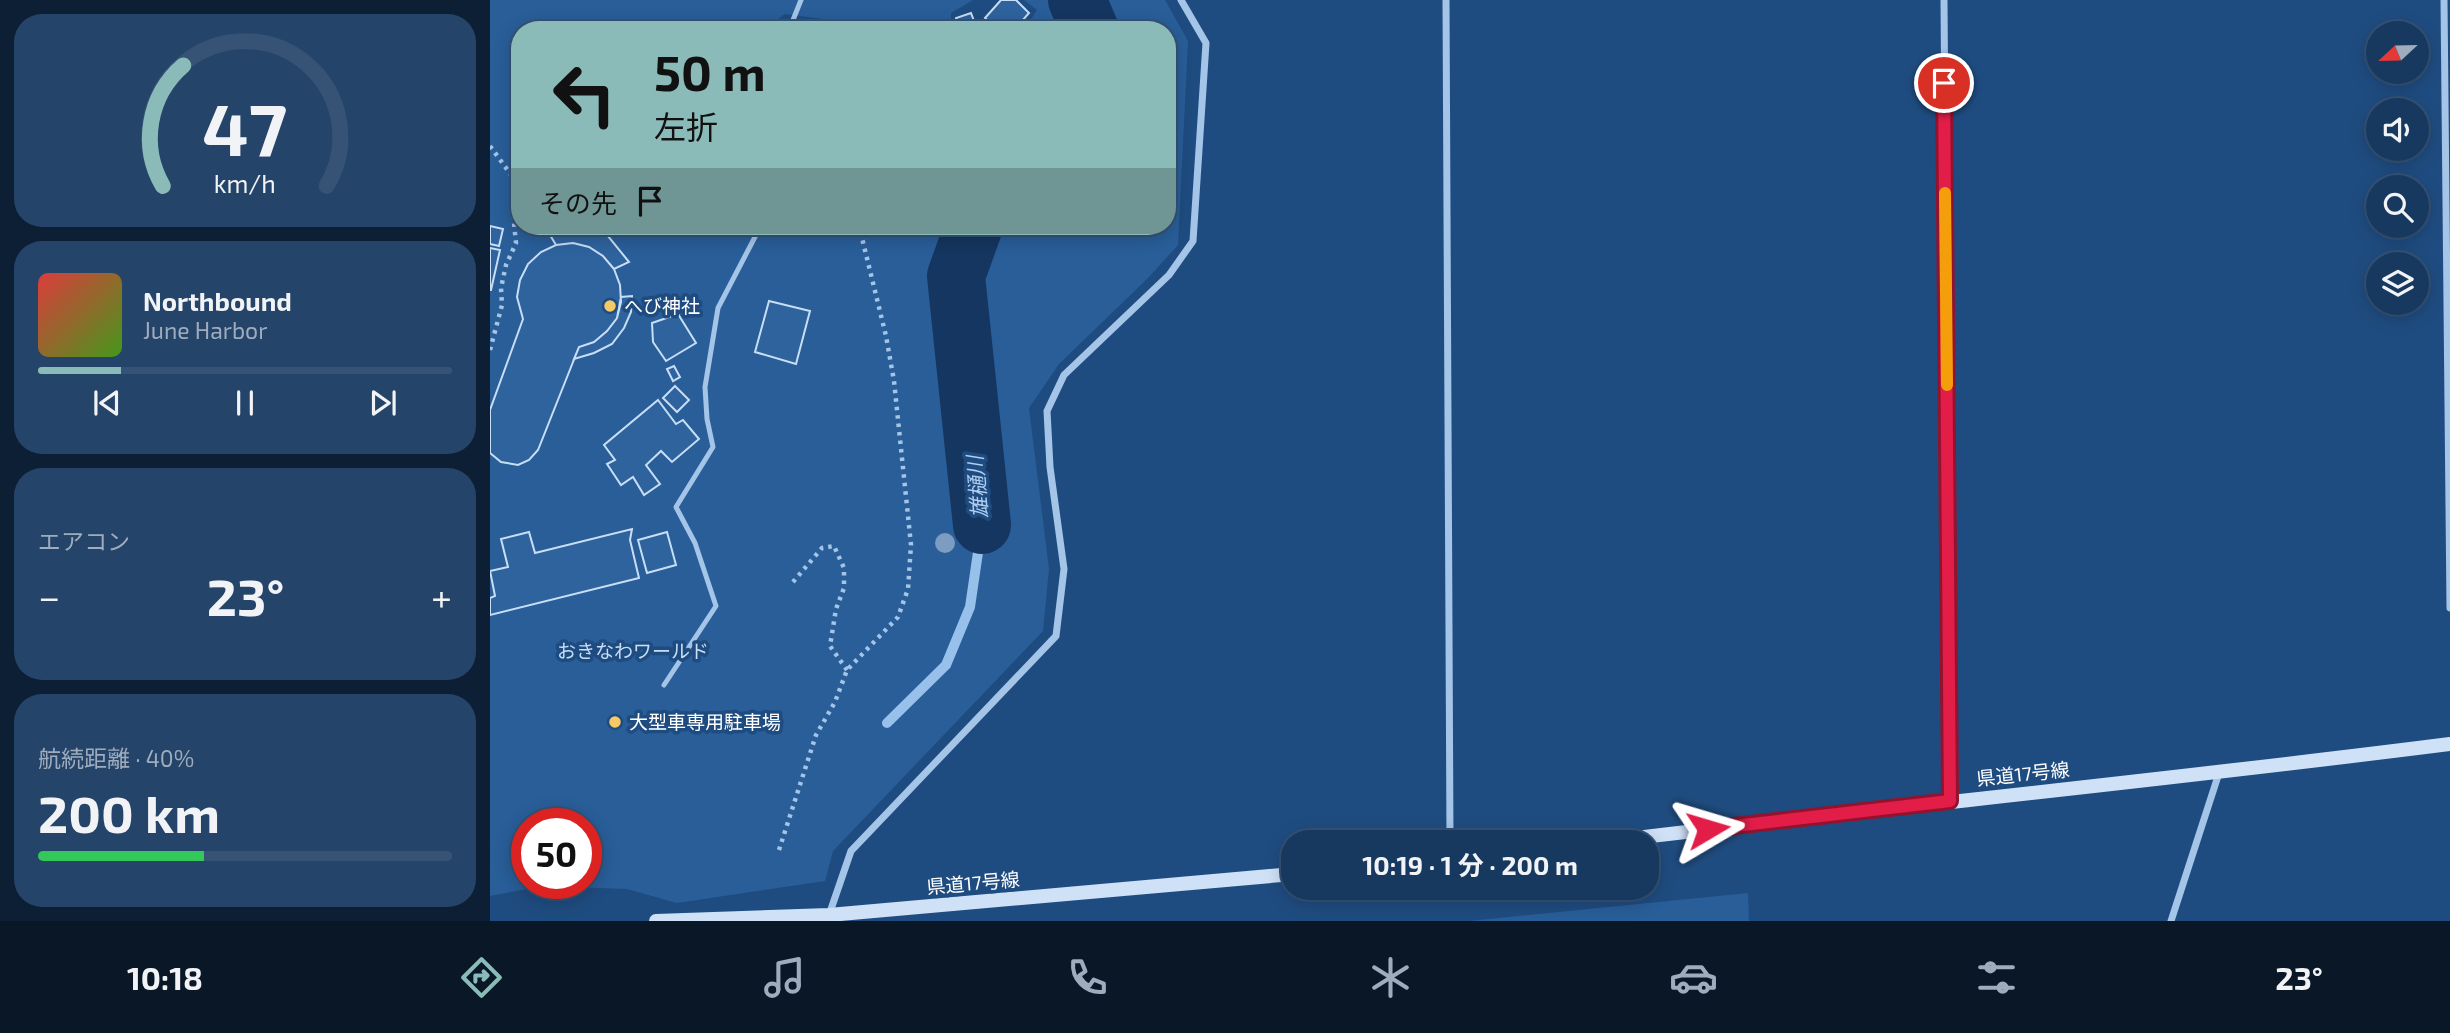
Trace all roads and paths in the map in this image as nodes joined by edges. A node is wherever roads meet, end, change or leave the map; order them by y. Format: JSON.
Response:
{"nodes":[{"id":1,"x":801,"y":0,"type":"edge"},
{"id":2,"x":1181,"y":0,"type":"edge"},
{"id":3,"x":1446,"y":0,"type":"edge"},
{"id":4,"x":1944,"y":0,"type":"edge"},
{"id":5,"x":2444,"y":0,"type":"edge"},
{"id":6,"x":793,"y":21,"type":"edge"},
{"id":7,"x":490,"y":146,"type":"edge"},
{"id":8,"x":511,"y":176,"type":"edge"},
{"id":9,"x":515,"y":235,"type":"edge"},
{"id":10,"x":756,"y":235,"type":"edge"},
{"id":11,"x":862,"y":235,"type":"edge"},
{"id":12,"x":490,"y":349,"type":"edge"},
{"id":13,"x":793,"y":582,"type":"dead end"},
{"id":14,"x":2450,"y":608,"type":"edge"},
{"id":15,"x":847,"y":670,"type":"junction"},
{"id":16,"x":664,"y":685,"type":"dead end"},
{"id":17,"x":2450,"y":744,"type":"edge"},
{"id":18,"x":2219,"y":773,"type":"junction"},
{"id":19,"x":1950,"y":801,"type":"junction"},
{"id":20,"x":1450,"y":830,"type":"edge"},
{"id":21,"x":1659,"y":835,"type":"edge"},
{"id":22,"x":779,"y":850,"type":"dead end"},
{"id":23,"x":1281,"y":875,"type":"edge"},
{"id":24,"x":829,"y":918,"type":"edge"},
{"id":25,"x":656,"y":921,"type":"edge"},
{"id":26,"x":2171,"y":921,"type":"edge"}],
"edges":[{"from":1,"to":6,"type":"lane"},
{"from":2,"to":24,"type":"street"},
{"from":3,"to":20,"type":"street"},
{"from":4,"to":19,"type":"street"},
{"from":5,"to":14,"type":"street"},
{"from":7,"to":8,"type":"path"},
{"from":9,"to":12,"type":"path"},
{"from":10,"to":16,"type":"lane"},
{"from":11,"to":15,"type":"path"},
{"from":13,"to":15,"type":"path"},
{"from":15,"to":22,"type":"path"},
{"from":17,"to":18,"type":"main road","name":"県道17号線"},
{"from":18,"to":19,"type":"main road","name":"県道17号線"},
{"from":18,"to":26,"type":"street"},
{"from":19,"to":21,"type":"main road","name":"県道17号線"},
{"from":23,"to":24,"type":"main road","name":"県道17号線"},
{"from":24,"to":25,"type":"main road","name":"県道17号線"}]}
